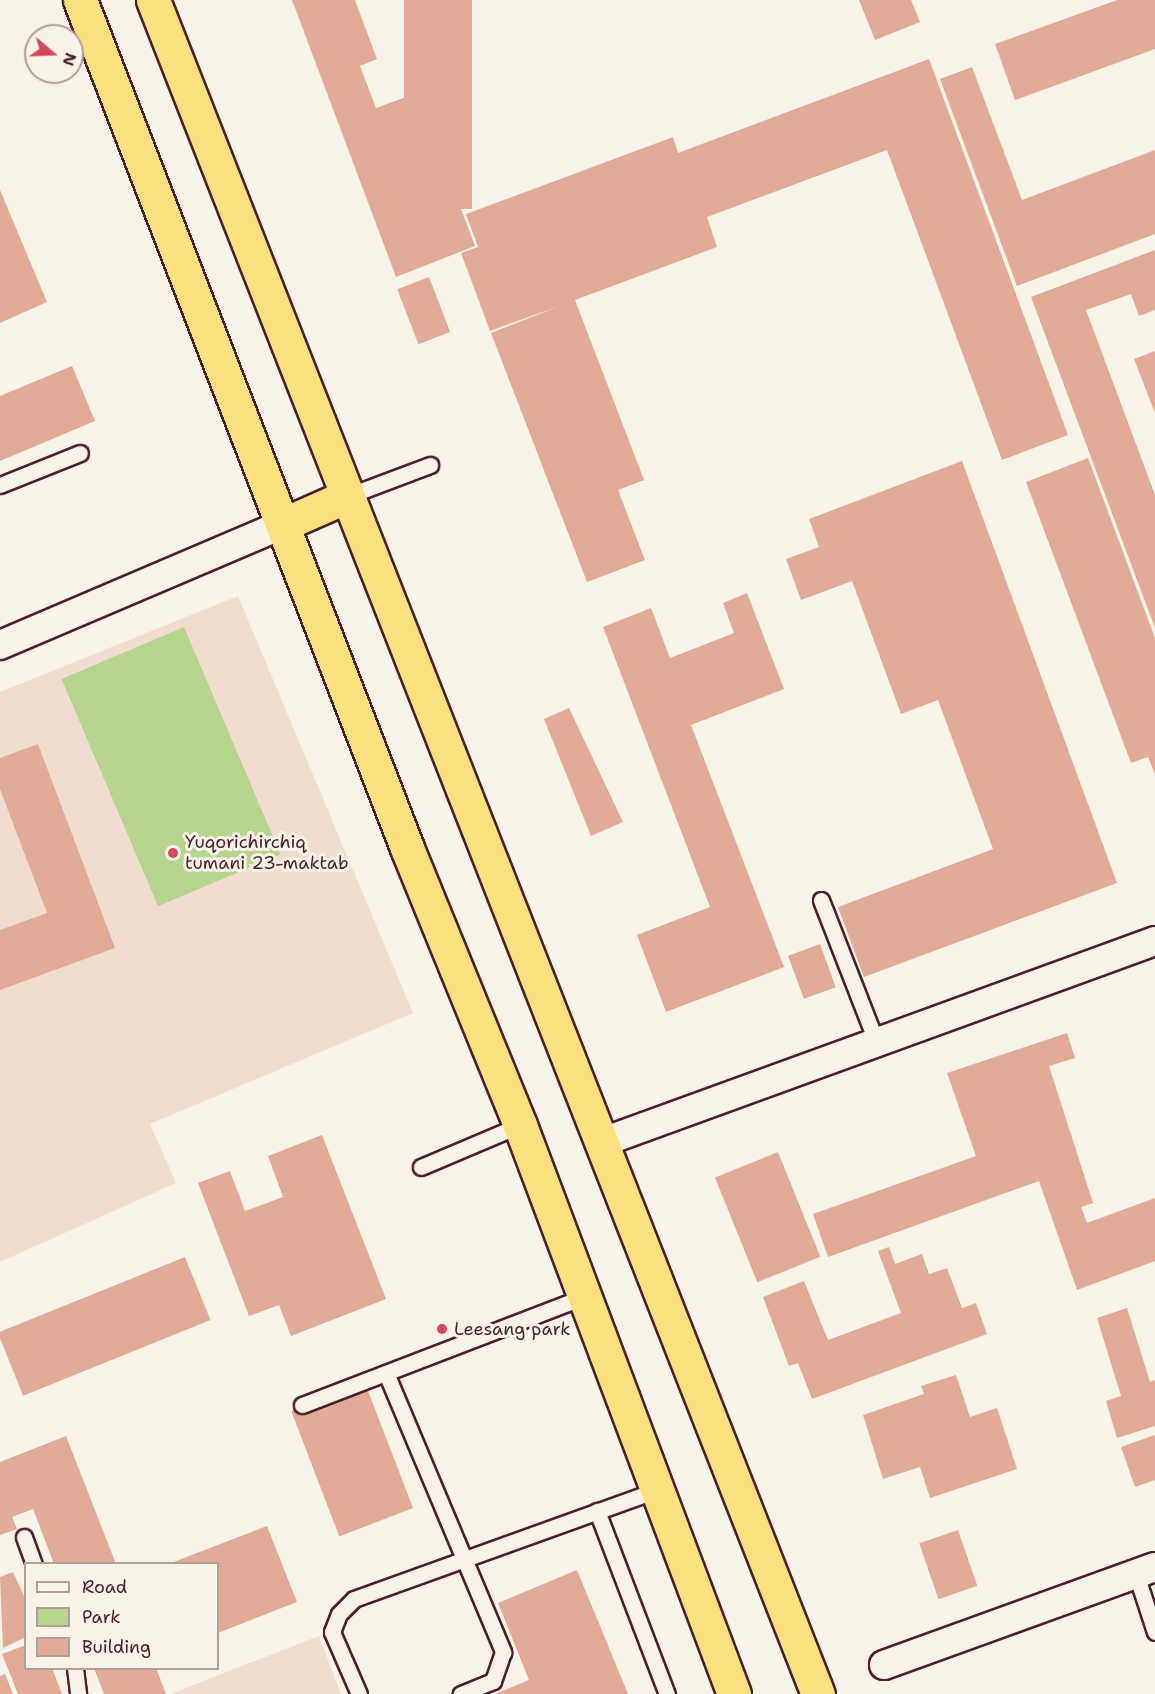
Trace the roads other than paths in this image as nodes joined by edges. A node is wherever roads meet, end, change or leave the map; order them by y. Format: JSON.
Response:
{"nodes":[{"id":1,"x":80,"y":0,"type":"edge"},
{"id":2,"x":153,"y":0,"type":"edge"},
{"id":3,"x":80,"y":453,"type":"dead end"},
{"id":4,"x":430,"y":465,"type":"dead end"},
{"id":5,"x":0,"y":485,"type":"edge"},
{"id":6,"x":345,"y":497,"type":"junction"},
{"id":7,"x":284,"y":524,"type":"junction"},
{"id":8,"x":0,"y":645,"type":"edge"},
{"id":9,"x":821,"y":900,"type":"dead end"},
{"id":10,"x":1155,"y":941,"type":"edge"},
{"id":11,"x":876,"y":1041,"type":"junction"},
{"id":12,"x":520,"y":1125,"type":"junction"},
{"id":13,"x":603,"y":1142,"type":"junction"},
{"id":14,"x":421,"y":1167,"type":"dead end"},
{"id":15,"x":585,"y":1297,"type":"junction"},
{"id":16,"x":386,"y":1373,"type":"junction"},
{"id":17,"x":302,"y":1405,"type":"dead end"},
{"id":18,"x":656,"y":1490,"type":"junction"},
{"id":19,"x":597,"y":1511,"type":"junction"},
{"id":20,"x":24,"y":1537,"type":"dead end"},
{"id":21,"x":465,"y":1559,"type":"junction"},
{"id":22,"x":34,"y":1562,"type":"edge"},
{"id":23,"x":1145,"y":1570,"type":"edge"},
{"id":24,"x":1155,"y":1632,"type":"edge"},
{"id":25,"x":884,"y":1665,"type":"dead end"},
{"id":26,"x":75,"y":1670,"type":"edge"},
{"id":27,"x":78,"y":1694,"type":"edge"},
{"id":28,"x":360,"y":1694,"type":"edge"},
{"id":29,"x":460,"y":1694,"type":"edge"},
{"id":30,"x":667,"y":1694,"type":"edge"},
{"id":31,"x":734,"y":1694,"type":"edge"},
{"id":32,"x":818,"y":1694,"type":"edge"}],
"edges":[{"from":1,"to":7,"type":"highway"},
{"from":2,"to":6,"type":"highway"},
{"from":3,"to":5,"type":"lane"},
{"from":4,"to":6,"type":"lane"},
{"from":6,"to":7,"type":"highway"},
{"from":6,"to":13,"type":"highway"},
{"from":7,"to":8,"type":"street"},
{"from":7,"to":12,"type":"highway"},
{"from":9,"to":11,"type":"lane"},
{"from":10,"to":11,"type":"street"},
{"from":11,"to":13,"type":"street"},
{"from":12,"to":14,"type":"lane"},
{"from":12,"to":15,"type":"highway"},
{"from":13,"to":32,"type":"highway"},
{"from":15,"to":16,"type":"lane"},
{"from":15,"to":18,"type":"highway"},
{"from":16,"to":17,"type":"lane"},
{"from":16,"to":21,"type":"lane"},
{"from":18,"to":19,"type":"lane"},
{"from":18,"to":31,"type":"highway"},
{"from":19,"to":21,"type":"lane"},
{"from":19,"to":30,"type":"lane"},
{"from":20,"to":22,"type":"lane"},
{"from":21,"to":28,"type":"lane"},
{"from":21,"to":29,"type":"lane"},
{"from":23,"to":24,"type":"lane"},
{"from":23,"to":25,"type":"street"},
{"from":26,"to":27,"type":"lane"}]}
